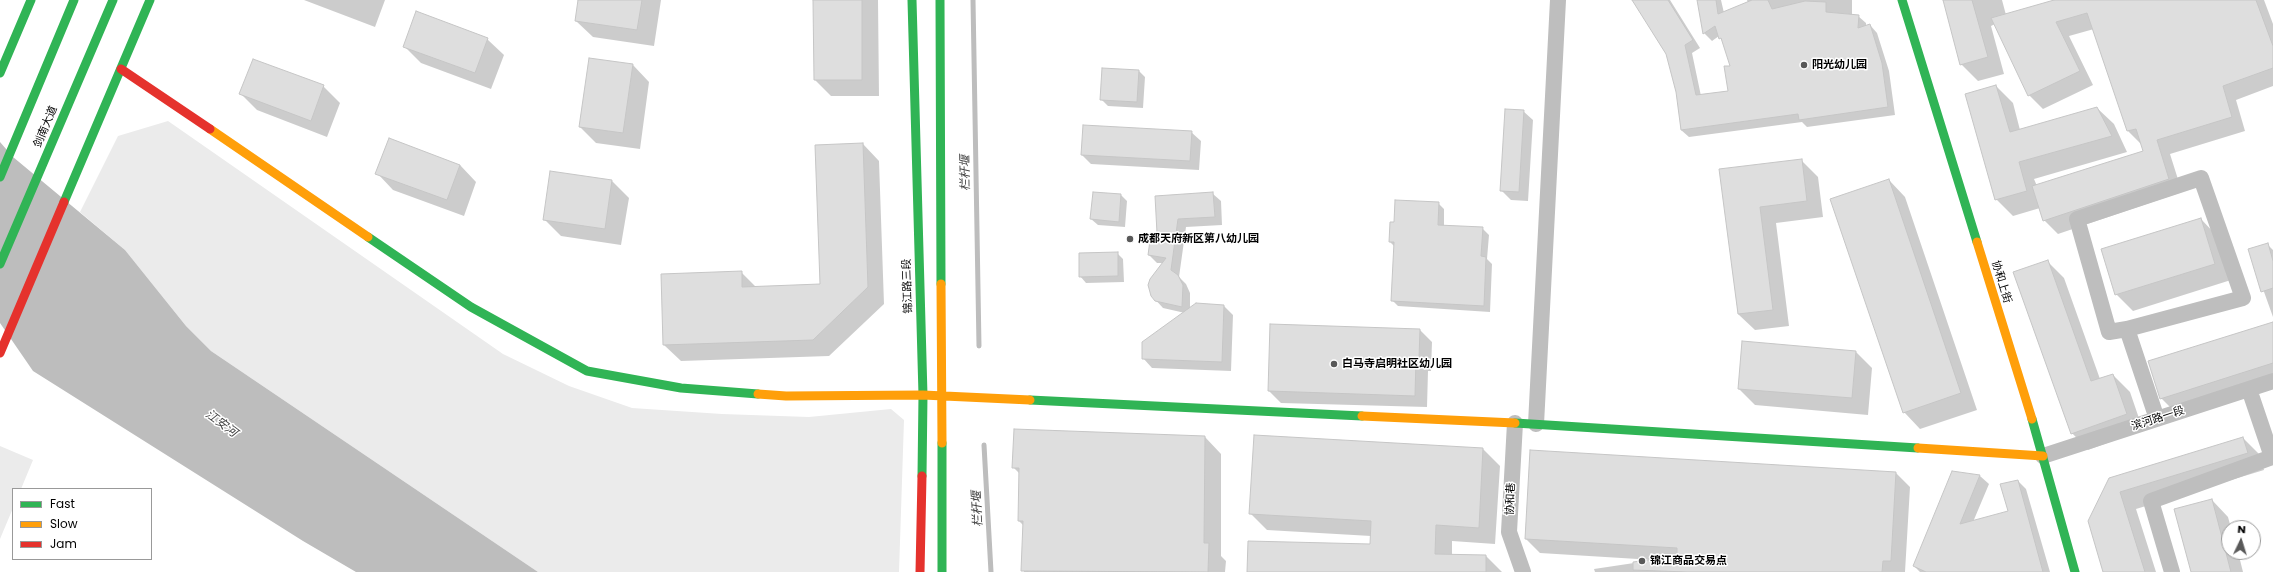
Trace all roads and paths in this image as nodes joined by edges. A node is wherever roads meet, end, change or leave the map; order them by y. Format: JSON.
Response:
{"nodes":[{"id":1,"x":31,"y":0,"type":"edge"},
{"id":2,"x":74,"y":0,"type":"edge"},
{"id":3,"x":113,"y":0,"type":"edge"},
{"id":4,"x":150,"y":0,"type":"edge"},
{"id":5,"x":912,"y":0,"type":"edge"},
{"id":6,"x":940,"y":0,"type":"edge"},
{"id":7,"x":1558,"y":0,"type":"edge"},
{"id":8,"x":1902,"y":0,"type":"edge"},
{"id":9,"x":121,"y":69,"type":"junction"},
{"id":10,"x":0,"y":73,"type":"edge"},
{"id":11,"x":0,"y":177,"type":"edge"},
{"id":12,"x":0,"y":264,"type":"edge"},
{"id":13,"x":2127,"y":329,"type":"junction"},
{"id":14,"x":0,"y":353,"type":"edge"},
{"id":15,"x":2273,"y":381,"type":"edge"},
{"id":16,"x":2249,"y":388,"type":"junction"},
{"id":17,"x":923,"y":395,"type":"junction"},
{"id":18,"x":943,"y":397,"type":"junction"},
{"id":19,"x":2157,"y":419,"type":"junction"},
{"id":20,"x":1515,"y":423,"type":"junction"},
{"id":21,"x":1536,"y":424,"type":"junction"},
{"id":22,"x":2043,"y":456,"type":"junction"},
{"id":23,"x":920,"y":572,"type":"edge"},
{"id":24,"x":942,"y":572,"type":"edge"},
{"id":25,"x":1523,"y":572,"type":"edge"},
{"id":26,"x":2075,"y":572,"type":"edge"},
{"id":27,"x":2172,"y":572,"type":"edge"}],
"edges":[{"from":1,"to":10,"type":"main road"},
{"from":2,"to":11,"type":"main road"},
{"from":3,"to":12,"type":"main road","name":"剑南大道"},
{"from":4,"to":9,"type":"main road"},
{"from":5,"to":17,"type":"main road","name":"锦江路三段"},
{"from":6,"to":18,"type":"main road"},
{"from":7,"to":21,"type":"street"},
{"from":8,"to":22,"type":"main road","name":"协和上街"},
{"from":9,"to":14,"type":"main road"},
{"from":9,"to":17,"type":"main road"},
{"from":13,"to":13,"type":"street"},
{"from":13,"to":19,"type":"street"},
{"from":15,"to":16,"type":"street","name":"滨河路一段"},
{"from":16,"to":19,"type":"street","name":"滨河路一段"},
{"from":16,"to":27,"type":"street"},
{"from":17,"to":18,"type":"main road"},
{"from":17,"to":23,"type":"main road","name":"锦江路三段"},
{"from":18,"to":20,"type":"main road"},
{"from":18,"to":24,"type":"main road"},
{"from":19,"to":22,"type":"street","name":"滨河路一段"},
{"from":20,"to":21,"type":"main road"},
{"from":20,"to":25,"type":"street","name":"协和巷"},
{"from":21,"to":22,"type":"main road"},
{"from":22,"to":26,"type":"main road","name":"协和上街"}]}
